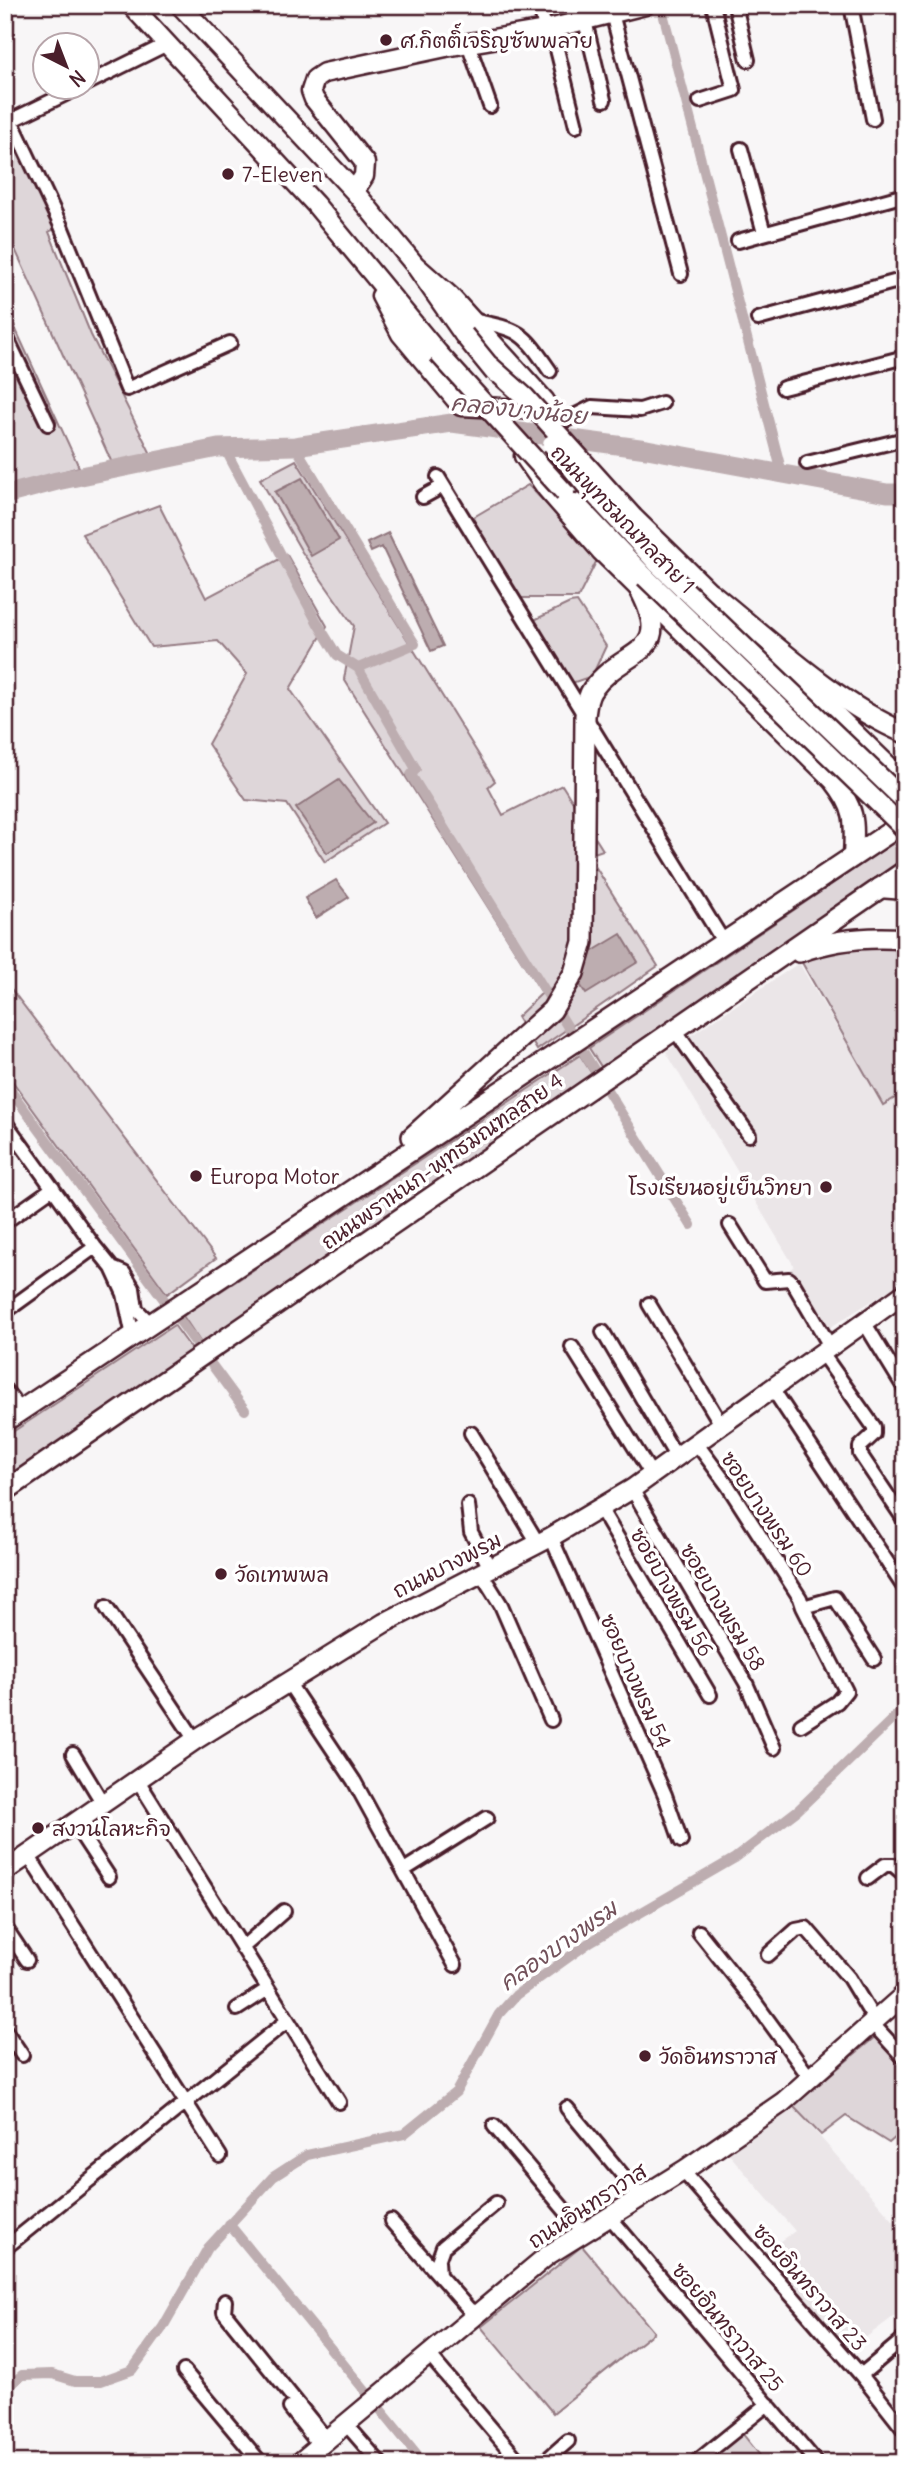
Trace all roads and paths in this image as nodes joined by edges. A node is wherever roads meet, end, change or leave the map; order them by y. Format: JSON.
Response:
{"nodes":[{"id":1,"x":131,"y":5,"type":"edge"},
{"id":2,"x":180,"y":5,"type":"edge"},
{"id":3,"x":540,"y":5,"type":"edge"},
{"id":4,"x":645,"y":5,"type":"edge"},
{"id":5,"x":713,"y":5,"type":"edge"},
{"id":6,"x":735,"y":5,"type":"edge"},
{"id":7,"x":851,"y":5,"type":"edge"},
{"id":8,"x":611,"y":10,"type":"edge"},
{"id":9,"x":585,"y":21,"type":"junction"},
{"id":10,"x":549,"y":30,"type":"junction"},
{"id":11,"x":468,"y":43,"type":"junction"},
{"id":12,"x":167,"y":44,"type":"junction"},
{"id":13,"x":748,"y":60,"type":"dead end"},
{"id":14,"x":102,"y":76,"type":"edge"},
{"id":15,"x":604,"y":100,"type":"dead end"},
{"id":16,"x":700,"y":101,"type":"dead end"},
{"id":17,"x":49,"y":102,"type":"edge"},
{"id":18,"x":490,"y":106,"type":"dead end"},
{"id":19,"x":873,"y":120,"type":"dead end"},
{"id":20,"x":8,"y":122,"type":"edge"},
{"id":21,"x":576,"y":126,"type":"dead end"},
{"id":22,"x":741,"y":149,"type":"dead end"},
{"id":23,"x":354,"y":191,"type":"junction"},
{"id":24,"x":904,"y":196,"type":"edge"},
{"id":25,"x":764,"y":233,"type":"junction"},
{"id":26,"x":738,"y":241,"type":"dead end"},
{"id":27,"x":366,"y":265,"type":"junction"},
{"id":28,"x":681,"y":274,"type":"dead end"},
{"id":29,"x":905,"y":279,"type":"edge"},
{"id":30,"x":758,"y":318,"type":"dead end"},
{"id":31,"x":468,"y":328,"type":"junction"},
{"id":32,"x":5,"y":334,"type":"edge"},
{"id":33,"x":230,"y":343,"type":"dead end"},
{"id":34,"x":905,"y":357,"type":"edge"},
{"id":35,"x":489,"y":365,"type":"junction"},
{"id":36,"x":550,"y":371,"type":"dead end"},
{"id":37,"x":783,"y":388,"type":"dead end"},
{"id":38,"x":662,"y":403,"type":"dead end"},
{"id":39,"x":545,"y":404,"type":"junction"},
{"id":40,"x":48,"y":424,"type":"dead end"},
{"id":41,"x":905,"y":439,"type":"edge"},
{"id":42,"x":807,"y":463,"type":"dead end"},
{"id":43,"x":423,"y":497,"type":"dead end"},
{"id":44,"x":642,"y":582,"type":"junction"},
{"id":45,"x":711,"y":593,"type":"junction"},
{"id":46,"x":584,"y":716,"type":"junction"},
{"id":47,"x":839,"y":718,"type":"junction"},
{"id":48,"x":905,"y":733,"type":"edge"},
{"id":49,"x":799,"y":746,"type":"junction"},
{"id":50,"x":905,"y":782,"type":"edge"},
{"id":51,"x":905,"y":801,"type":"edge"},
{"id":52,"x":905,"y":822,"type":"edge"},
{"id":53,"x":905,"y":828,"type":"edge"},
{"id":54,"x":853,"y":856,"type":"junction"},
{"id":55,"x":905,"y":871,"type":"edge"},
{"id":56,"x":879,"y":888,"type":"junction"},
{"id":57,"x":905,"y":890,"type":"edge"},
{"id":58,"x":905,"y":939,"type":"edge"},
{"id":59,"x":723,"y":941,"type":"junction"},
{"id":60,"x":770,"y":963,"type":"junction"},
{"id":61,"x":674,"y":1029,"type":"junction"},
{"id":62,"x":7,"y":1128,"type":"edge"},
{"id":63,"x":749,"y":1135,"type":"dead end"},
{"id":64,"x":365,"y":1180,"type":"junction"},
{"id":65,"x":52,"y":1188,"type":"junction"},
{"id":66,"x":5,"y":1222,"type":"edge"},
{"id":67,"x":730,"y":1225,"type":"dead end"},
{"id":68,"x":94,"y":1247,"type":"junction"},
{"id":69,"x":112,"y":1268,"type":"junction"},
{"id":70,"x":905,"y":1293,"type":"edge"},
{"id":71,"x":649,"y":1304,"type":"dead end"},
{"id":72,"x":5,"y":1312,"type":"edge"},
{"id":73,"x":864,"y":1322,"type":"junction"},
{"id":74,"x":151,"y":1324,"type":"junction"},
{"id":75,"x":603,"y":1332,"type":"dead end"},
{"id":76,"x":133,"y":1336,"type":"junction"},
{"id":77,"x":572,"y":1347,"type":"dead end"},
{"id":78,"x":823,"y":1351,"type":"junction"},
{"id":79,"x":772,"y":1388,"type":"junction"},
{"id":80,"x":905,"y":1389,"type":"edge"},
{"id":81,"x":5,"y":1390,"type":"edge"},
{"id":82,"x":13,"y":1415,"type":"edge"},
{"id":83,"x":865,"y":1425,"type":"dead end"},
{"id":84,"x":722,"y":1426,"type":"junction"},
{"id":85,"x":471,"y":1433,"type":"dead end"},
{"id":86,"x":697,"y":1444,"type":"junction"},
{"id":87,"x":677,"y":1458,"type":"junction"},
{"id":88,"x":652,"y":1475,"type":"junction"},
{"id":89,"x":632,"y":1489,"type":"junction"},
{"id":90,"x":5,"y":1491,"type":"edge"},
{"id":91,"x":468,"y":1505,"type":"dead end"},
{"id":92,"x":600,"y":1508,"type":"junction"},
{"id":93,"x":905,"y":1521,"type":"edge"},
{"id":94,"x":545,"y":1540,"type":"junction"},
{"id":95,"x":485,"y":1570,"type":"junction"},
{"id":96,"x":905,"y":1589,"type":"edge"},
{"id":97,"x":106,"y":1607,"type":"dead end"},
{"id":98,"x":803,"y":1607,"type":"junction"},
{"id":99,"x":874,"y":1659,"type":"dead end"},
{"id":100,"x":288,"y":1682,"type":"junction"},
{"id":101,"x":710,"y":1695,"type":"dead end"},
{"id":102,"x":551,"y":1720,"type":"dead end"},
{"id":103,"x":801,"y":1725,"type":"dead end"},
{"id":104,"x":195,"y":1740,"type":"junction"},
{"id":105,"x":774,"y":1748,"type":"dead end"},
{"id":106,"x":73,"y":1754,"type":"dead end"},
{"id":107,"x":137,"y":1779,"type":"junction"},
{"id":108,"x":103,"y":1802,"type":"junction"},
{"id":109,"x":487,"y":1818,"type":"dead end"},
{"id":110,"x":74,"y":1822,"type":"junction"},
{"id":111,"x":681,"y":1842,"type":"dead end"},
{"id":112,"x":28,"y":1855,"type":"junction"},
{"id":113,"x":404,"y":1870,"type":"junction"},
{"id":114,"x":5,"y":1871,"type":"edge"},
{"id":115,"x":905,"y":1875,"type":"edge"},
{"id":116,"x":109,"y":1877,"type":"dead end"},
{"id":117,"x":868,"y":1878,"type":"dead end"},
{"id":118,"x":284,"y":1911,"type":"dead end"},
{"id":119,"x":5,"y":1927,"type":"edge"},
{"id":120,"x":699,"y":1932,"type":"dead end"},
{"id":121,"x":242,"y":1948,"type":"junction"},
{"id":122,"x":768,"y":1955,"type":"dead end"},
{"id":123,"x":27,"y":1960,"type":"dead end"},
{"id":124,"x":455,"y":1965,"type":"dead end"},
{"id":125,"x":268,"y":1990,"type":"junction"},
{"id":126,"x":905,"y":1994,"type":"edge"},
{"id":127,"x":237,"y":2009,"type":"dead end"},
{"id":128,"x":287,"y":2021,"type":"junction"},
{"id":129,"x":874,"y":2022,"type":"junction"},
{"id":130,"x":5,"y":2030,"type":"edge"},
{"id":131,"x":22,"y":2055,"type":"dead end"},
{"id":132,"x":905,"y":2059,"type":"edge"},
{"id":133,"x":810,"y":2078,"type":"junction"},
{"id":134,"x":187,"y":2101,"type":"junction"},
{"id":135,"x":339,"y":2102,"type":"dead end"},
{"id":136,"x":567,"y":2108,"type":"dead end"},
{"id":137,"x":494,"y":2126,"type":"dead end"},
{"id":138,"x":220,"y":2156,"type":"dead end"},
{"id":139,"x":683,"y":2171,"type":"junction"},
{"id":140,"x":640,"y":2197,"type":"junction"},
{"id":141,"x":496,"y":2203,"type":"dead end"},
{"id":142,"x":609,"y":2216,"type":"junction"},
{"id":143,"x":391,"y":2221,"type":"dead end"},
{"id":144,"x":583,"y":2232,"type":"junction"},
{"id":145,"x":5,"y":2248,"type":"edge"},
{"id":146,"x":439,"y":2275,"type":"junction"},
{"id":147,"x":225,"y":2301,"type":"dead end"},
{"id":148,"x":475,"y":2316,"type":"junction"},
{"id":149,"x":226,"y":2329,"type":"dead end"},
{"id":150,"x":905,"y":2338,"type":"edge"},
{"id":151,"x":429,"y":2355,"type":"junction"},
{"id":152,"x":184,"y":2371,"type":"dead end"},
{"id":153,"x":861,"y":2375,"type":"junction"},
{"id":154,"x":768,"y":2404,"type":"junction"},
{"id":155,"x":346,"y":2424,"type":"junction"},
{"id":156,"x":905,"y":2431,"type":"edge"},
{"id":157,"x":568,"y":2441,"type":"dead end"},
{"id":158,"x":323,"y":2443,"type":"junction"},
{"id":159,"x":519,"y":2460,"type":"dead end"},
{"id":160,"x":261,"y":2463,"type":"edge"},
{"id":161,"x":299,"y":2463,"type":"edge"},
{"id":162,"x":380,"y":2463,"type":"edge"},
{"id":163,"x":543,"y":2463,"type":"edge"},
{"id":164,"x":695,"y":2463,"type":"edge"},
{"id":165,"x":817,"y":2463,"type":"edge"}],
"edges":[{"from":1,"to":12,"type":"main road","name":"ถนนพุทธมณฑลสาย 1"},
{"from":2,"to":23,"type":"main road","name":"ถนนพุทธมณฑลสาย 1"},
{"from":3,"to":10,"type":"street"},
{"from":4,"to":8,"type":"main road"},
{"from":5,"to":16,"type":"street"},
{"from":6,"to":13,"type":"street"},
{"from":7,"to":19,"type":"street"},
{"from":8,"to":9,"type":"main road"},
{"from":8,"to":28,"type":"street"},
{"from":9,"to":10,"type":"main road"},
{"from":9,"to":15,"type":"street"},
{"from":10,"to":11,"type":"main road"},
{"from":10,"to":21,"type":"street"},
{"from":11,"to":18,"type":"street"},
{"from":11,"to":23,"type":"main road"},
{"from":12,"to":14,"type":"street"},
{"from":12,"to":27,"type":"main road","name":"ถนนพุทธมณฑลสาย 1"},
{"from":17,"to":20,"type":"street"},
{"from":20,"to":33,"type":"street"},
{"from":22,"to":25,"type":"street"},
{"from":23,"to":31,"type":"main road","name":"ถนนพุทธมณฑลสาย 1"},
{"from":24,"to":25,"type":"street"},
{"from":25,"to":26,"type":"street"},
{"from":27,"to":39,"type":"main road"},
{"from":27,"to":44,"type":"main road","name":"ถนนพุทธมณฑลสาย 1","bridge":true},
{"from":29,"to":30,"type":"street"},
{"from":31,"to":35,"type":"main road","name":"ถนนพุทธมณฑลสาย 1","bridge":true},
{"from":31,"to":36,"type":"street"},
{"from":31,"to":39,"type":"main road"},
{"from":32,"to":40,"type":"street"},
{"from":34,"to":37,"type":"street"},
{"from":35,"to":45,"type":"main road","bridge":true},
{"from":35,"to":51,"type":"main road","name":"ถนนพุทธมณฑลสาย 1","bridge":true},
{"from":38,"to":39,"type":"street"},
{"from":41,"to":42,"type":"street"},
{"from":43,"to":46,"type":"street"},
{"from":44,"to":46,"type":"main road"},
{"from":44,"to":49,"type":"main road"},
{"from":44,"to":53,"type":"main road","name":"ถนนพุทธมณฑลสาย 1","bridge":true},
{"from":45,"to":47,"type":"main road"},
{"from":45,"to":48,"type":"main road"},
{"from":46,"to":59,"type":"street"},
{"from":46,"to":64,"type":"main road"},
{"from":47,"to":49,"type":"main road"},
{"from":47,"to":50,"type":"main road"},
{"from":49,"to":54,"type":"main road"},
{"from":52,"to":54,"type":"main road","name":"ถนนพรานนก-พุทธมณฑลสาย 4"},
{"from":54,"to":59,"type":"main road","name":"ถนนพรานนก-พุทธมณฑลสาย 4"},
{"from":55,"to":56,"type":"main road","name":"ถนนพรานนก-พุทธมณฑลสาย 4"},
{"from":56,"to":57,"type":"main road"},
{"from":56,"to":60,"type":"main road","name":"ถนนพรานนก-พุทธมณฑลสาย 4"},
{"from":58,"to":60,"type":"main road"},
{"from":59,"to":64,"type":"main road","name":"ถนนพรานนก-พุทธมณฑลสาย 4"},
{"from":60,"to":61,"type":"main road","name":"ถนนพรานนก-พุทธมณฑลสาย 4"},
{"from":61,"to":63,"type":"street"},
{"from":61,"to":90,"type":"main road","name":"ถนนพรานนก-พุทธมณฑลสาย 4"},
{"from":62,"to":65,"type":"street"},
{"from":64,"to":74,"type":"main road","name":"ถนนพรานนก-พุทธมณฑลสาย 4"},
{"from":65,"to":66,"type":"street"},
{"from":65,"to":68,"type":"street"},
{"from":67,"to":78,"type":"street"},
{"from":68,"to":69,"type":"street"},
{"from":68,"to":72,"type":"street"},
{"from":69,"to":74,"type":"street"},
{"from":69,"to":76,"type":"street"},
{"from":70,"to":73,"type":"main road","name":"ถนนบางพรม"},
{"from":71,"to":84,"type":"street"},
{"from":73,"to":78,"type":"main road","name":"ถนนบางพรม"},
{"from":73,"to":80,"type":"street"},
{"from":74,"to":76,"type":"main road","name":"ถนนพรานนก-พุทธมณฑลสาย 4"},
{"from":75,"to":87,"type":"street"},
{"from":76,"to":82,"type":"main road","name":"ถนนพรานนก-พุทธมณฑลสาย 4"},
{"from":77,"to":88,"type":"street"},
{"from":78,"to":79,"type":"main road","name":"ถนนบางพรม"},
{"from":78,"to":83,"type":"street"},
{"from":78,"to":93,"type":"street"},
{"from":79,"to":84,"type":"main road","name":"ถนนบางพรม"},
{"from":79,"to":96,"type":"street"},
{"from":81,"to":82,"type":"street"},
{"from":84,"to":86,"type":"main road","name":"ถนนบางพรม"},
{"from":85,"to":94,"type":"street","name":"ซอยบางพรม 54"},
{"from":86,"to":87,"type":"main road","name":"ถนนบางพรม"},
{"from":86,"to":98,"type":"street","name":"ซอยบางพรม 60"},
{"from":87,"to":88,"type":"main road","name":"ถนนบางพรม"},
{"from":88,"to":89,"type":"main road","name":"ถนนบางพรม"},
{"from":89,"to":92,"type":"main road","name":"ถนนบางพรม"},
{"from":89,"to":105,"type":"street","name":"ซอยบางพรม 58"},
{"from":91,"to":95,"type":"street"},
{"from":92,"to":94,"type":"main road","name":"ถนนบางพรม"},
{"from":92,"to":101,"type":"street","name":"ซอยบางพรม 56"},
{"from":94,"to":95,"type":"main road","name":"ถนนบางพรม"},
{"from":94,"to":111,"type":"street","name":"ซอยบางพรม 54"},
{"from":95,"to":100,"type":"main road","name":"ถนนบางพรม"},
{"from":95,"to":102,"type":"street"},
{"from":97,"to":104,"type":"street"},
{"from":98,"to":99,"type":"street","name":"ซอยบางพรม 60"},
{"from":98,"to":103,"type":"street","name":"ซอยบางพรม 60"},
{"from":100,"to":104,"type":"main road","name":"ถนนบางพรม"},
{"from":100,"to":113,"type":"street"},
{"from":104,"to":107,"type":"main road","name":"ถนนบางพรม"},
{"from":106,"to":108,"type":"street"},
{"from":107,"to":108,"type":"main road","name":"ถนนบางพรม"},
{"from":107,"to":121,"type":"street"},
{"from":108,"to":110,"type":"main road","name":"ถนนบางพรม"},
{"from":109,"to":113,"type":"street"},
{"from":110,"to":112,"type":"main road","name":"ถนนบางพรม"},
{"from":110,"to":116,"type":"street"},
{"from":112,"to":114,"type":"main road","name":"ถนนบางพรม"},
{"from":112,"to":134,"type":"street"},
{"from":113,"to":124,"type":"street"},
{"from":115,"to":117,"type":"street"},
{"from":118,"to":121,"type":"street"},
{"from":119,"to":123,"type":"street"},
{"from":120,"to":133,"type":"street"},
{"from":121,"to":125,"type":"street"},
{"from":122,"to":129,"type":"street"},
{"from":125,"to":127,"type":"street"},
{"from":125,"to":128,"type":"street"},
{"from":126,"to":129,"type":"main road","name":"ถนนอินทราวาส"},
{"from":128,"to":134,"type":"street"},
{"from":128,"to":135,"type":"street"},
{"from":129,"to":132,"type":"street"},
{"from":129,"to":133,"type":"main road","name":"ถนนอินทราวาส"},
{"from":130,"to":131,"type":"street"},
{"from":133,"to":139,"type":"main road","name":"ถนนอินทราวาส"},
{"from":134,"to":138,"type":"street"},
{"from":134,"to":145,"type":"street"},
{"from":136,"to":140,"type":"street"},
{"from":137,"to":144,"type":"street"},
{"from":139,"to":140,"type":"main road","name":"ถนนอินทราวาส"},
{"from":139,"to":153,"type":"street","name":"ซอยอินทราวาส 23"},
{"from":140,"to":142,"type":"main road","name":"ถนนอินทราวาส"},
{"from":141,"to":146,"type":"street"},
{"from":142,"to":144,"type":"main road","name":"ถนนอินทราวาส"},
{"from":142,"to":154,"type":"street","name":"ซอยอินทราวาส 25"},
{"from":143,"to":146,"type":"street"},
{"from":144,"to":148,"type":"main road","name":"ถนนอินทราวาส"},
{"from":146,"to":148,"type":"street"},
{"from":147,"to":158,"type":"street"},
{"from":148,"to":151,"type":"main road","name":"ถนนอินทราวาส"},
{"from":149,"to":158,"type":"street"},
{"from":150,"to":153,"type":"street"},
{"from":151,"to":155,"type":"main road","name":"ถนนอินทราวาส"},
{"from":151,"to":159,"type":"street"},
{"from":152,"to":160,"type":"street"},
{"from":153,"to":156,"type":"street","name":"ซอยอินทราวาส 23"},
{"from":154,"to":164,"type":"street"},
{"from":154,"to":165,"type":"street","name":"ซอยอินทราวาส 25"},
{"from":155,"to":158,"type":"main road","name":"ถนนอินทราวาส"},
{"from":155,"to":162,"type":"street"},
{"from":157,"to":163,"type":"street"},
{"from":158,"to":161,"type":"main road","name":"ถนนอินทราวาส"}]}
